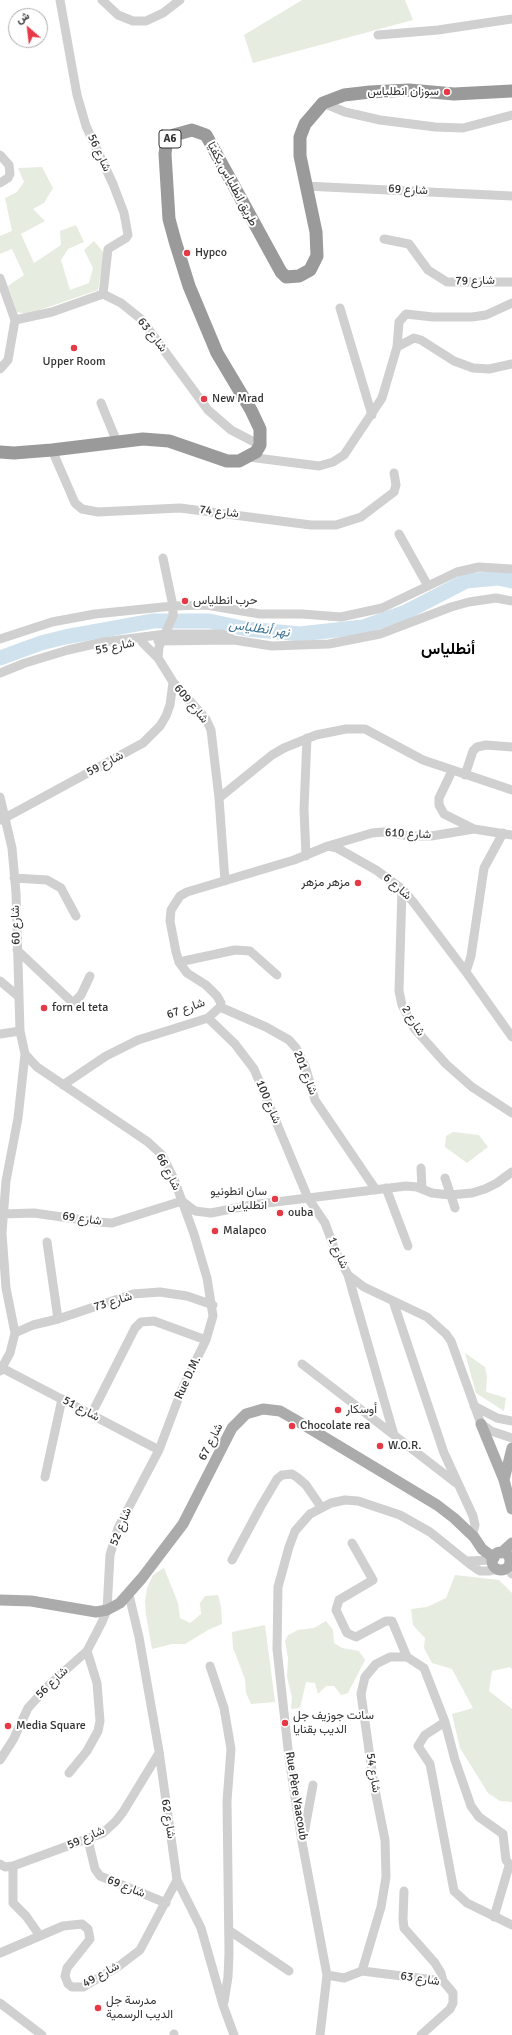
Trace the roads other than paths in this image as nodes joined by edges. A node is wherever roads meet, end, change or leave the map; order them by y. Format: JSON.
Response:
{"nodes":[{"id":1,"x":60,"y":0,"type":"edge"},
{"id":2,"x":102,"y":0,"type":"edge"},
{"id":3,"x":180,"y":0,"type":"edge"},
{"id":4,"x":512,"y":19,"type":"edge"},
{"id":5,"x":378,"y":35,"type":"dead end"},
{"id":6,"x":512,"y":91,"type":"edge"},
{"id":7,"x":323,"y":104,"type":"junction"},
{"id":8,"x":512,"y":115,"type":"edge"},
{"id":9,"x":0,"y":155,"type":"edge"},
{"id":10,"x":0,"y":183,"type":"edge"},
{"id":11,"x":305,"y":186,"type":"junction"},
{"id":12,"x":512,"y":196,"type":"edge"},
{"id":13,"x":384,"y":240,"type":"dead end"},
{"id":14,"x":0,"y":278,"type":"edge"},
{"id":15,"x":512,"y":282,"type":"edge"},
{"id":16,"x":104,"y":294,"type":"junction"},
{"id":17,"x":512,"y":303,"type":"edge"},
{"id":18,"x":340,"y":308,"type":"dead end"},
{"id":19,"x":15,"y":320,"type":"junction"},
{"id":20,"x":396,"y":347,"type":"junction"},
{"id":21,"x":512,"y":364,"type":"edge"},
{"id":22,"x":0,"y":369,"type":"edge"},
{"id":23,"x":101,"y":403,"type":"dead end"},
{"id":24,"x":372,"y":415,"type":"junction"},
{"id":25,"x":117,"y":442,"type":"junction"},
{"id":26,"x":260,"y":445,"type":"junction"},
{"id":27,"x":52,"y":450,"type":"junction"},
{"id":28,"x":0,"y":452,"type":"edge"},
{"id":29,"x":249,"y":457,"type":"junction"},
{"id":30,"x":394,"y":473,"type":"dead end"},
{"id":31,"x":399,"y":534,"type":"dead end"},
{"id":32,"x":163,"y":558,"type":"dead end"},
{"id":33,"x":512,"y":569,"type":"edge"},
{"id":34,"x":428,"y":586,"type":"junction"},
{"id":35,"x":512,"y":601,"type":"edge"},
{"id":36,"x":173,"y":606,"type":"junction"},
{"id":37,"x":166,"y":634,"type":"junction"},
{"id":38,"x":0,"y":638,"type":"edge"},
{"id":39,"x":142,"y":642,"type":"junction"},
{"id":40,"x":158,"y":658,"type":"junction"},
{"id":41,"x":0,"y":674,"type":"edge"},
{"id":42,"x":0,"y":680,"type":"edge"},
{"id":43,"x":172,"y":682,"type":"junction"},
{"id":44,"x":307,"y":738,"type":"junction"},
{"id":45,"x":512,"y":747,"type":"edge"},
{"id":46,"x":452,"y":771,"type":"junction"},
{"id":47,"x":465,"y":775,"type":"junction"},
{"id":48,"x":512,"y":790,"type":"edge"},
{"id":49,"x":0,"y":797,"type":"edge"},
{"id":50,"x":219,"y":798,"type":"junction"},
{"id":51,"x":2,"y":819,"type":"edge"},
{"id":52,"x":474,"y":829,"type":"junction"},
{"id":53,"x":508,"y":834,"type":"edge"},
{"id":54,"x":328,"y":846,"type":"junction"},
{"id":55,"x":306,"y":856,"type":"junction"},
{"id":56,"x":14,"y":878,"type":"junction"},
{"id":57,"x":225,"y":881,"type":"junction"},
{"id":58,"x":402,"y":889,"type":"junction"},
{"id":59,"x":76,"y":916,"type":"dead end"},
{"id":60,"x":17,"y":950,"type":"junction"},
{"id":61,"x":179,"y":962,"type":"junction"},
{"id":62,"x":466,"y":972,"type":"junction"},
{"id":63,"x":277,"y":975,"type":"dead end"},
{"id":64,"x":90,"y":976,"type":"dead end"},
{"id":65,"x":0,"y":981,"type":"edge"},
{"id":66,"x":18,"y":996,"type":"junction"},
{"id":67,"x":220,"y":1007,"type":"junction"},
{"id":68,"x":208,"y":1018,"type":"junction"},
{"id":69,"x":20,"y":1031,"type":"junction"},
{"id":70,"x":0,"y":1034,"type":"edge"},
{"id":71,"x":512,"y":1038,"type":"edge"},
{"id":72,"x":25,"y":1054,"type":"junction"},
{"id":73,"x":63,"y":1085,"type":"junction"},
{"id":74,"x":512,"y":1112,"type":"edge"},
{"id":75,"x":421,"y":1168,"type":"dead end"},
{"id":76,"x":512,"y":1172,"type":"edge"},
{"id":77,"x":445,"y":1178,"type":"dead end"},
{"id":78,"x":381,"y":1189,"type":"junction"},
{"id":79,"x":422,"y":1189,"type":"junction"},
{"id":80,"x":450,"y":1195,"type":"junction"},
{"id":81,"x":308,"y":1198,"type":"junction"},
{"id":82,"x":182,"y":1201,"type":"junction"},
{"id":83,"x":455,"y":1208,"type":"dead end"},
{"id":84,"x":2,"y":1214,"type":"junction"},
{"id":85,"x":47,"y":1242,"type":"dead end"},
{"id":86,"x":408,"y":1246,"type":"dead end"},
{"id":87,"x":348,"y":1275,"type":"junction"},
{"id":88,"x":3,"y":1288,"type":"edge"},
{"id":89,"x":394,"y":1301,"type":"junction"},
{"id":90,"x":213,"y":1305,"type":"junction"},
{"id":91,"x":13,"y":1318,"type":"junction"},
{"id":92,"x":58,"y":1319,"type":"junction"},
{"id":93,"x":33,"y":1325,"type":"junction"},
{"id":94,"x":15,"y":1333,"type":"junction"},
{"id":95,"x":206,"y":1340,"type":"junction"},
{"id":96,"x":302,"y":1364,"type":"dead end"},
{"id":97,"x":1,"y":1370,"type":"edge"},
{"id":98,"x":62,"y":1399,"type":"junction"},
{"id":99,"x":474,"y":1406,"type":"junction"},
{"id":100,"x":91,"y":1414,"type":"junction"},
{"id":101,"x":512,"y":1421,"type":"edge"},
{"id":102,"x":481,"y":1424,"type":"junction"},
{"id":103,"x":394,"y":1434,"type":"junction"},
{"id":104,"x":512,"y":1438,"type":"edge"},
{"id":105,"x":512,"y":1448,"type":"edge"},
{"id":106,"x":159,"y":1450,"type":"junction"},
{"id":107,"x":45,"y":1477,"type":"dead end"},
{"id":108,"x":504,"y":1480,"type":"junction"},
{"id":109,"x":457,"y":1483,"type":"junction"},
{"id":110,"x":321,"y":1507,"type":"junction"},
{"id":111,"x":512,"y":1509,"type":"edge"},
{"id":112,"x":473,"y":1536,"type":"junction"},
{"id":113,"x":352,"y":1543,"type":"dead end"},
{"id":114,"x":512,"y":1543,"type":"edge"},
{"id":115,"x":232,"y":1560,"type":"dead end"},
{"id":116,"x":503,"y":1562,"type":"edge"},
{"id":117,"x":129,"y":1594,"type":"junction"},
{"id":118,"x":0,"y":1600,"type":"edge"},
{"id":119,"x":107,"y":1610,"type":"junction"},
{"id":120,"x":86,"y":1651,"type":"junction"},
{"id":121,"x":406,"y":1657,"type":"junction"},
{"id":122,"x":210,"y":1666,"type":"dead end"},
{"id":123,"x":445,"y":1722,"type":"junction"},
{"id":124,"x":159,"y":1753,"type":"junction"},
{"id":125,"x":0,"y":1760,"type":"edge"},
{"id":126,"x":69,"y":1773,"type":"dead end"},
{"id":127,"x":313,"y":1785,"type":"dead end"},
{"id":128,"x":88,"y":1840,"type":"junction"},
{"id":129,"x":302,"y":1842,"type":"junction"},
{"id":130,"x":0,"y":1864,"type":"edge"},
{"id":131,"x":13,"y":1866,"type":"junction"},
{"id":132,"x":510,"y":1867,"type":"edge"},
{"id":133,"x":177,"y":1880,"type":"junction"},
{"id":134,"x":404,"y":1891,"type":"dead end"},
{"id":135,"x":166,"y":1903,"type":"junction"},
{"id":136,"x":494,"y":1916,"type":"junction"},
{"id":137,"x":512,"y":1925,"type":"edge"},
{"id":138,"x":230,"y":1931,"type":"junction"},
{"id":139,"x":40,"y":1936,"type":"junction"},
{"id":140,"x":0,"y":1953,"type":"edge"},
{"id":141,"x":289,"y":1971,"type":"dead end"},
{"id":142,"x":362,"y":1971,"type":"junction"},
{"id":143,"x":327,"y":1975,"type":"junction"},
{"id":144,"x":443,"y":1981,"type":"junction"},
{"id":145,"x":0,"y":2003,"type":"edge"},
{"id":146,"x":223,"y":2005,"type":"junction"},
{"id":147,"x":42,"y":2035,"type":"edge"},
{"id":148,"x":234,"y":2035,"type":"edge"},
{"id":149,"x":320,"y":2035,"type":"edge"},
{"id":150,"x":421,"y":2035,"type":"edge"}],
"edges":[{"from":1,"to":16,"type":"street","name":"شارع 56"},
{"from":2,"to":3,"type":"street"},
{"from":4,"to":5,"type":"street"},
{"from":6,"to":7,"type":"highway","name":"طريق انطلياس بكفيّا","number":"A6"},
{"from":7,"to":8,"type":"street"},
{"from":7,"to":11,"type":"highway","name":"طريق انطلياس بكفيّا","number":"A6"},
{"from":9,"to":10,"type":"street"},
{"from":11,"to":12,"type":"street","name":"شارع 69"},
{"from":11,"to":26,"type":"highway","name":"طريق انطلياس بكفيّا","number":"A6"},
{"from":13,"to":15,"type":"street","name":"شارع 79"},
{"from":14,"to":19,"type":"street"},
{"from":16,"to":19,"type":"street"},
{"from":16,"to":26,"type":"street","name":"شارع 63"},
{"from":17,"to":20,"type":"street"},
{"from":18,"to":24,"type":"street"},
{"from":19,"to":22,"type":"street"},
{"from":20,"to":21,"type":"street"},
{"from":20,"to":24,"type":"street"},
{"from":23,"to":25,"type":"street"},
{"from":24,"to":29,"type":"street"},
{"from":25,"to":27,"type":"highway"},
{"from":25,"to":29,"type":"highway"},
{"from":26,"to":29,"type":"highway"},
{"from":27,"to":28,"type":"highway"},
{"from":27,"to":30,"type":"street","name":"شارع 74"},
{"from":31,"to":34,"type":"street"},
{"from":32,"to":36,"type":"street"},
{"from":33,"to":34,"type":"street"},
{"from":34,"to":36,"type":"street"},
{"from":35,"to":37,"type":"street","name":"شارع 55"},
{"from":36,"to":37,"type":"street"},
{"from":36,"to":38,"type":"street"},
{"from":37,"to":39,"type":"street","name":"شارع 55"},
{"from":37,"to":40,"type":"street"},
{"from":37,"to":41,"type":"street"},
{"from":39,"to":40,"type":"street","name":"شارع 609"},
{"from":39,"to":42,"type":"street","name":"شارع 55"},
{"from":40,"to":43,"type":"street","name":"شارع 609"},
{"from":43,"to":50,"type":"street","name":"شارع 609"},
{"from":43,"to":51,"type":"street","name":"شارع 59"},
{"from":44,"to":46,"type":"street"},
{"from":44,"to":50,"type":"street"},
{"from":44,"to":55,"type":"street"},
{"from":45,"to":47,"type":"street"},
{"from":46,"to":47,"type":"street"},
{"from":46,"to":52,"type":"street"},
{"from":47,"to":48,"type":"street"},
{"from":49,"to":51,"type":"street","name":"شارع 60"},
{"from":50,"to":57,"type":"street","name":"شارع 609"},
{"from":51,"to":56,"type":"street","name":"شارع 60"},
{"from":52,"to":53,"type":"street","name":"شارع 610"},
{"from":52,"to":54,"type":"street","name":"شارع 610"},
{"from":53,"to":62,"type":"street"},
{"from":54,"to":55,"type":"street"},
{"from":54,"to":58,"type":"street","name":"شارع 6"},
{"from":55,"to":57,"type":"street"},
{"from":56,"to":59,"type":"street"},
{"from":56,"to":60,"type":"street","name":"شارع 60"},
{"from":57,"to":61,"type":"street"},
{"from":58,"to":62,"type":"street","name":"شارع 6"},
{"from":58,"to":74,"type":"street","name":"شارع 2"},
{"from":60,"to":64,"type":"street"},
{"from":60,"to":66,"type":"street","name":"شارع 60"},
{"from":61,"to":63,"type":"street"},
{"from":61,"to":67,"type":"street","name":"شارع 67"},
{"from":62,"to":71,"type":"street","name":"شارع 6"},
{"from":65,"to":66,"type":"street"},
{"from":66,"to":69,"type":"street","name":"شارع 60"},
{"from":67,"to":68,"type":"street","name":"شارع 67"},
{"from":67,"to":78,"type":"street","name":"شارع 201"},
{"from":68,"to":73,"type":"street","name":"شارع 67"},
{"from":68,"to":81,"type":"street","name":"شارع 100"},
{"from":69,"to":70,"type":"street"},
{"from":69,"to":72,"type":"street","name":"شارع 60"},
{"from":72,"to":73,"type":"street","name":"شارع 66"},
{"from":72,"to":84,"type":"street"},
{"from":73,"to":82,"type":"street","name":"شارع 66"},
{"from":75,"to":79,"type":"street"},
{"from":76,"to":80,"type":"street"},
{"from":77,"to":80,"type":"street"},
{"from":78,"to":79,"type":"street"},
{"from":78,"to":81,"type":"street"},
{"from":78,"to":86,"type":"street","name":"شارع 201"},
{"from":79,"to":80,"type":"street"},
{"from":80,"to":83,"type":"street"},
{"from":81,"to":82,"type":"street"},
{"from":81,"to":87,"type":"street","name":"شارع 1"},
{"from":82,"to":84,"type":"street","name":"شارع 69"},
{"from":82,"to":90,"type":"street","name":"شارع 66"},
{"from":84,"to":88,"type":"street"},
{"from":85,"to":92,"type":"street"},
{"from":87,"to":89,"type":"street","name":"شارع 1"},
{"from":87,"to":103,"type":"street"},
{"from":88,"to":91,"type":"street"},
{"from":89,"to":99,"type":"street","name":"شارع 1"},
{"from":89,"to":109,"type":"street"},
{"from":90,"to":92,"type":"street","name":"شارع 73"},
{"from":90,"to":95,"type":"street","name":"Rue D.M."},
{"from":91,"to":93,"type":"street"},
{"from":91,"to":94,"type":"street"},
{"from":92,"to":93,"type":"street","name":"شارع 73"},
{"from":93,"to":94,"type":"street","name":"شارع 73"},
{"from":94,"to":97,"type":"street"},
{"from":95,"to":100,"type":"street"},
{"from":95,"to":106,"type":"street","name":"Rue D.M."},
{"from":96,"to":103,"type":"street"},
{"from":97,"to":98,"type":"street","name":"شارع 51"},
{"from":98,"to":100,"type":"street","name":"شارع 51"},
{"from":98,"to":107,"type":"street"},
{"from":99,"to":101,"type":"street"},
{"from":99,"to":102,"type":"street","name":"شارع 1"},
{"from":100,"to":106,"type":"street","name":"شارع 51"},
{"from":102,"to":104,"type":"street"},
{"from":102,"to":108,"type":"main road"},
{"from":103,"to":109,"type":"street"},
{"from":105,"to":108,"type":"main road"},
{"from":106,"to":119,"type":"street","name":"شارع 52"},
{"from":108,"to":111,"type":"main road"},
{"from":109,"to":112,"type":"street"},
{"from":110,"to":115,"type":"street"},
{"from":110,"to":116,"type":"street","name":"Rue Père Yaacoub"},
{"from":110,"to":129,"type":"street","name":"Rue Père Yaacoub"},
{"from":112,"to":116,"type":"main road","name":"شارع 67"},
{"from":112,"to":117,"type":"main road","name":"شارع 67"},
{"from":113,"to":121,"type":"street"},
{"from":114,"to":116,"type":"main road"},
{"from":117,"to":119,"type":"main road","name":"شارع 67"},
{"from":117,"to":124,"type":"street","name":"شارع 62"},
{"from":118,"to":119,"type":"main road","name":"شارع 67"},
{"from":119,"to":120,"type":"street","name":"شارع 56"},
{"from":120,"to":125,"type":"street","name":"شارع 56"},
{"from":120,"to":126,"type":"street"},
{"from":121,"to":123,"type":"street"},
{"from":121,"to":142,"type":"street","name":"شارع 54"},
{"from":122,"to":138,"type":"street"},
{"from":123,"to":132,"type":"street"},
{"from":123,"to":136,"type":"street"},
{"from":124,"to":128,"type":"street","name":"شارع 59"},
{"from":124,"to":133,"type":"street","name":"شارع 62"},
{"from":127,"to":129,"type":"street"},
{"from":128,"to":131,"type":"street","name":"شارع 59"},
{"from":128,"to":135,"type":"street","name":"شارع 69"},
{"from":129,"to":143,"type":"street","name":"Rue Père Yaacoub"},
{"from":130,"to":131,"type":"street","name":"شارع 59"},
{"from":131,"to":139,"type":"street"},
{"from":132,"to":136,"type":"street"},
{"from":133,"to":135,"type":"street","name":"شارع 49"},
{"from":133,"to":146,"type":"street","name":"شارع 62"},
{"from":134,"to":144,"type":"street"},
{"from":135,"to":139,"type":"street","name":"شارع 49"},
{"from":136,"to":137,"type":"street"},
{"from":138,"to":141,"type":"street"},
{"from":138,"to":146,"type":"street"},
{"from":139,"to":140,"type":"street","name":"شارع 49"},
{"from":142,"to":143,"type":"street","name":"شارع 63"},
{"from":142,"to":144,"type":"street","name":"شارع 63"},
{"from":143,"to":149,"type":"street","name":"Rue Père Yaacoub"},
{"from":144,"to":150,"type":"street","name":"شارع 63"},
{"from":145,"to":147,"type":"street"},
{"from":146,"to":148,"type":"street","name":"شارع 62"}]}
